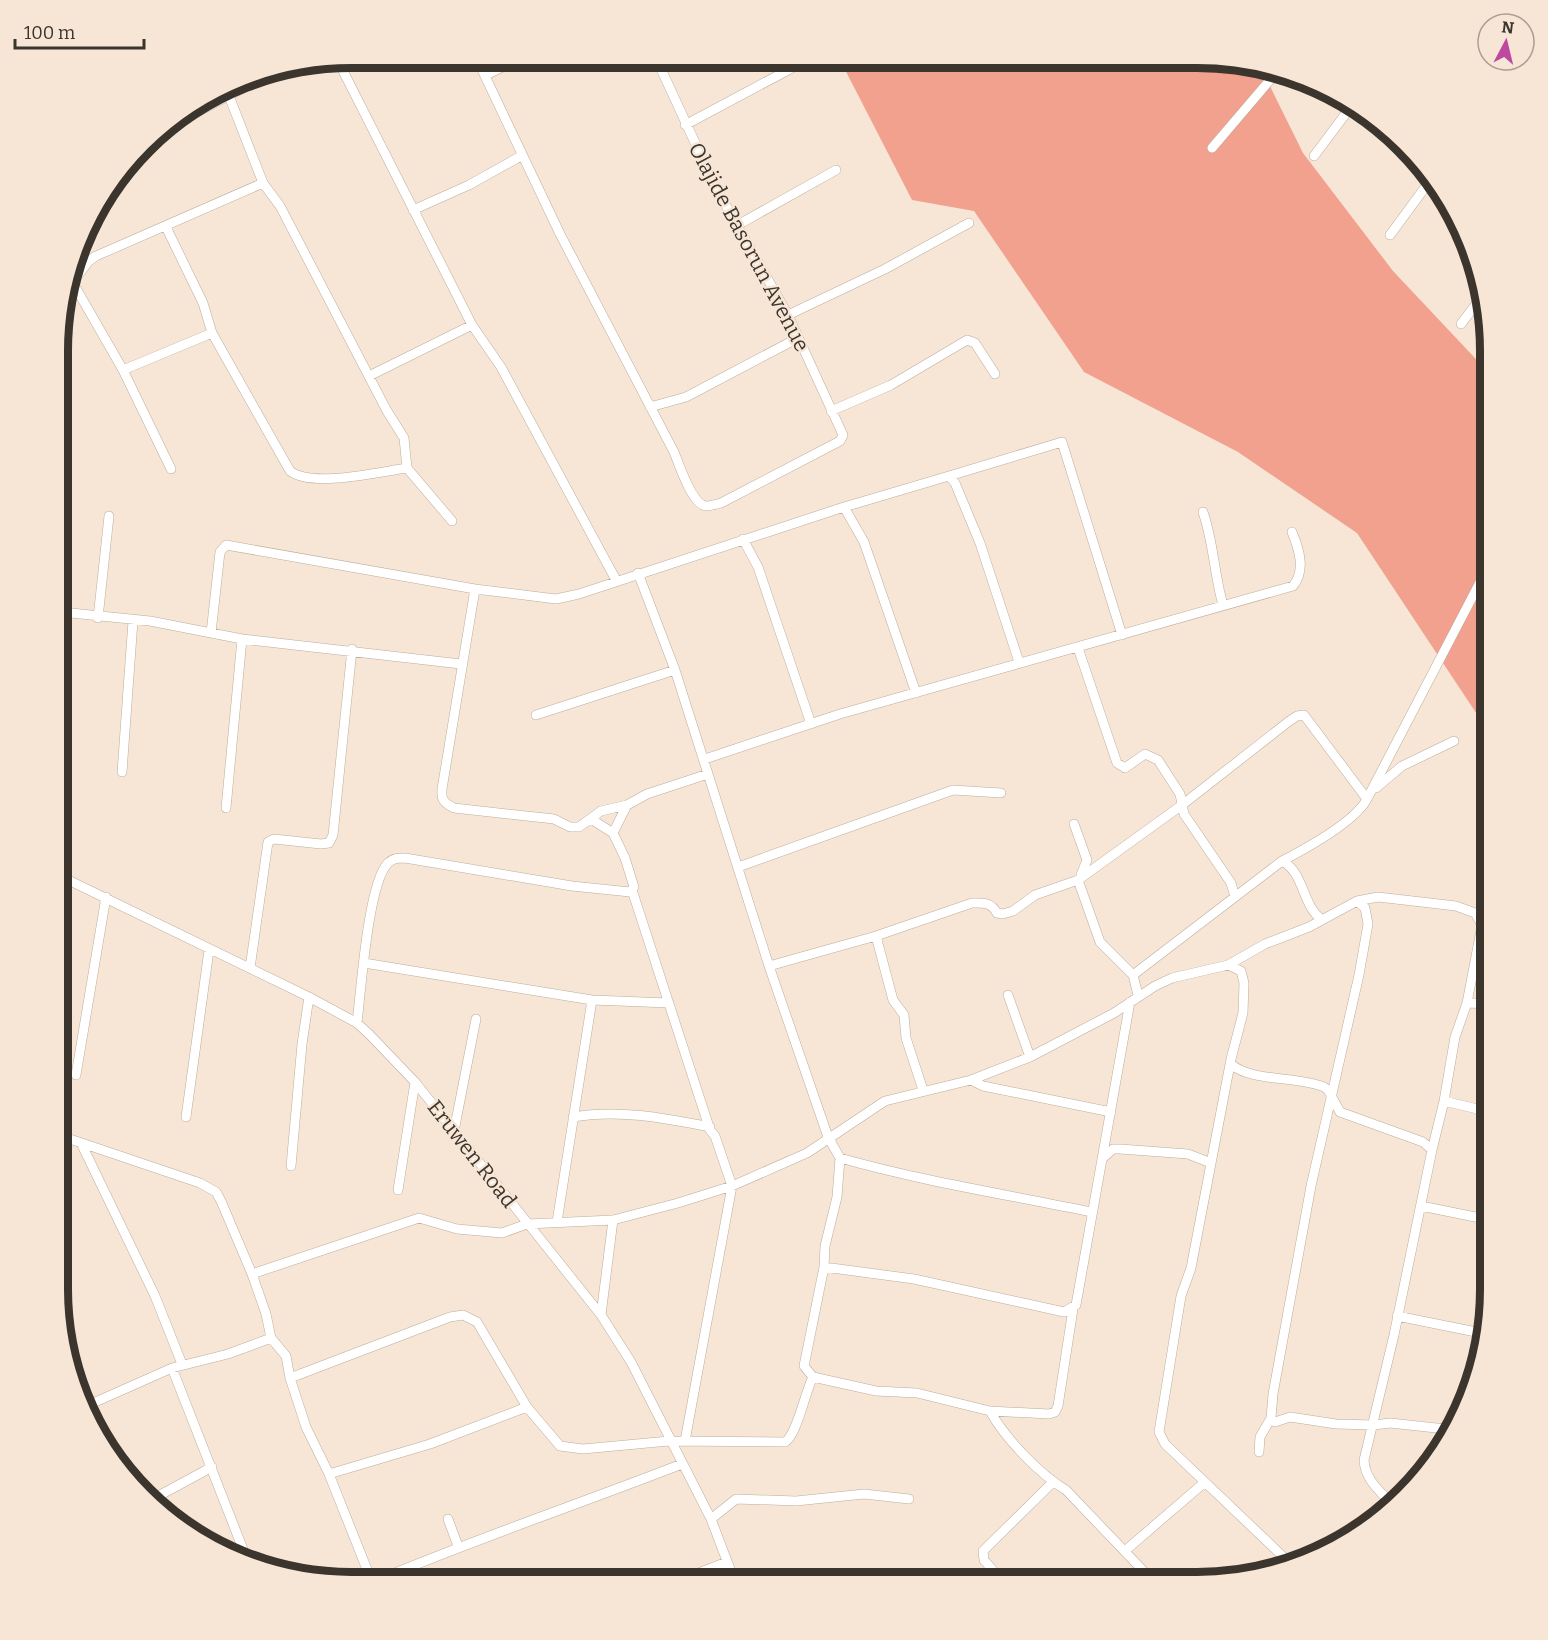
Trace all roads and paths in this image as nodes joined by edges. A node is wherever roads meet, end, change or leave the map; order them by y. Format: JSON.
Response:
{"nodes":[{"id":1,"x":342,"y":68,"type":"edge"},
{"id":2,"x":482,"y":68,"type":"edge"},
{"id":3,"x":500,"y":68,"type":"edge"},
{"id":4,"x":660,"y":68,"type":"edge"},
{"id":5,"x":792,"y":68,"type":"dead end"},
{"id":6,"x":486,"y":75,"type":"junction"},
{"id":7,"x":1272,"y":77,"type":"edge"},
{"id":8,"x":243,"y":89,"type":"edge"},
{"id":9,"x":229,"y":96,"type":"junction"},
{"id":10,"x":1348,"y":111,"type":"edge"},
{"id":11,"x":198,"y":112,"type":"edge"},
{"id":12,"x":685,"y":125,"type":"junction"},
{"id":13,"x":1212,"y":148,"type":"dead end"},
{"id":14,"x":521,"y":156,"type":"junction"},
{"id":15,"x":1314,"y":156,"type":"dead end"},
{"id":16,"x":836,"y":170,"type":"dead end"},
{"id":17,"x":263,"y":183,"type":"junction"},
{"id":18,"x":1427,"y":184,"type":"edge"},
{"id":19,"x":413,"y":210,"type":"junction"},
{"id":20,"x":969,"y":224,"type":"dead end"},
{"id":21,"x":736,"y":226,"type":"junction"},
{"id":22,"x":166,"y":227,"type":"junction"},
{"id":23,"x":1390,"y":235,"type":"dead end"},
{"id":24,"x":89,"y":261,"type":"junction"},
{"id":25,"x":81,"y":262,"type":"edge"},
{"id":26,"x":79,"y":271,"type":"edge"},
{"id":27,"x":75,"y":286,"type":"edge"},
{"id":28,"x":1476,"y":304,"type":"edge"},
{"id":29,"x":788,"y":315,"type":"junction"},
{"id":30,"x":472,"y":324,"type":"junction"},
{"id":31,"x":1461,"y":324,"type":"dead end"},
{"id":32,"x":212,"y":333,"type":"junction"},
{"id":33,"x":798,"y":338,"type":"junction"},
{"id":34,"x":123,"y":370,"type":"junction"},
{"id":35,"x":995,"y":374,"type":"dead end"},
{"id":36,"x":369,"y":376,"type":"junction"},
{"id":37,"x":650,"y":407,"type":"junction"},
{"id":38,"x":831,"y":411,"type":"junction"},
{"id":39,"x":407,"y":468,"type":"junction"},
{"id":40,"x":171,"y":469,"type":"dead end"},
{"id":41,"x":949,"y":476,"type":"junction"},
{"id":42,"x":844,"y":507,"type":"junction"},
{"id":43,"x":1203,"y":512,"type":"dead end"},
{"id":44,"x":109,"y":516,"type":"dead end"},
{"id":45,"x":452,"y":521,"type":"dead end"},
{"id":46,"x":1292,"y":532,"type":"dead end"},
{"id":47,"x":743,"y":539,"type":"junction"},
{"id":48,"x":638,"y":573,"type":"junction"},
{"id":49,"x":616,"y":580,"type":"junction"},
{"id":50,"x":1480,"y":582,"type":"edge"},
{"id":51,"x":475,"y":589,"type":"junction"},
{"id":52,"x":1223,"y":605,"type":"junction"},
{"id":53,"x":68,"y":613,"type":"edge"},
{"id":54,"x":98,"y":618,"type":"junction"},
{"id":55,"x":133,"y":621,"type":"junction"},
{"id":56,"x":211,"y":633,"type":"junction"},
{"id":57,"x":1122,"y":635,"type":"junction"},
{"id":58,"x":242,"y":639,"type":"junction"},
{"id":59,"x":1078,"y":648,"type":"junction"},
{"id":60,"x":352,"y":650,"type":"junction"},
{"id":61,"x":1019,"y":662,"type":"junction"},
{"id":62,"x":461,"y":664,"type":"junction"},
{"id":63,"x":675,"y":670,"type":"junction"},
{"id":64,"x":916,"y":693,"type":"junction"},
{"id":65,"x":536,"y":715,"type":"dead end"},
{"id":66,"x":811,"y":724,"type":"junction"},
{"id":67,"x":1454,"y":741,"type":"dead end"},
{"id":68,"x":705,"y":759,"type":"junction"},
{"id":69,"x":122,"y":772,"type":"dead end"},
{"id":70,"x":708,"y":774,"type":"junction"},
{"id":71,"x":1001,"y":793,"type":"dead end"},
{"id":72,"x":1367,"y":799,"type":"junction"},
{"id":73,"x":627,"y":805,"type":"junction"},
{"id":74,"x":1182,"y":805,"type":"junction"},
{"id":75,"x":226,"y":808,"type":"dead end"},
{"id":76,"x":591,"y":819,"type":"junction"},
{"id":77,"x":1074,"y":824,"type":"dead end"},
{"id":78,"x":613,"y":833,"type":"junction"},
{"id":79,"x":1282,"y":861,"type":"junction"},
{"id":80,"x":738,"y":867,"type":"junction"},
{"id":81,"x":68,"y":880,"type":"edge"},
{"id":82,"x":1078,"y":880,"type":"junction"},
{"id":83,"x":632,"y":890,"type":"junction"},
{"id":84,"x":106,"y":897,"type":"junction"},
{"id":85,"x":1235,"y":897,"type":"junction"},
{"id":86,"x":1357,"y":901,"type":"junction"},
{"id":87,"x":1320,"y":918,"type":"junction"},
{"id":88,"x":1480,"y":919,"type":"edge"},
{"id":89,"x":876,"y":936,"type":"junction"},
{"id":90,"x":209,"y":950,"type":"junction"},
{"id":91,"x":1480,"y":951,"type":"edge"},
{"id":92,"x":364,"y":963,"type":"junction"},
{"id":93,"x":1228,"y":965,"type":"junction"},
{"id":94,"x":769,"y":966,"type":"junction"},
{"id":95,"x":250,"y":968,"type":"junction"},
{"id":96,"x":1133,"y":975,"type":"junction"},
{"id":97,"x":1008,"y":995,"type":"dead end"},
{"id":98,"x":1138,"y":995,"type":"junction"},
{"id":99,"x":309,"y":997,"type":"junction"},
{"id":100,"x":592,"y":1000,"type":"junction"},
{"id":101,"x":1130,"y":1002,"type":"junction"},
{"id":102,"x":669,"y":1003,"type":"junction"},
{"id":103,"x":1467,"y":1003,"type":"junction"},
{"id":104,"x":1480,"y":1004,"type":"edge"},
{"id":105,"x":476,"y":1018,"type":"dead end"},
{"id":106,"x":357,"y":1023,"type":"junction"},
{"id":107,"x":1030,"y":1057,"type":"junction"},
{"id":108,"x":1231,"y":1064,"type":"junction"},
{"id":109,"x":76,"y":1075,"type":"dead end"},
{"id":110,"x":971,"y":1080,"type":"junction"},
{"id":111,"x":415,"y":1082,"type":"junction"},
{"id":112,"x":923,"y":1090,"type":"junction"},
{"id":113,"x":1333,"y":1098,"type":"junction"},
{"id":114,"x":1444,"y":1101,"type":"junction"},
{"id":115,"x":1480,"y":1110,"type":"edge"},
{"id":116,"x":1111,"y":1112,"type":"junction"},
{"id":117,"x":186,"y":1117,"type":"dead end"},
{"id":118,"x":573,"y":1117,"type":"junction"},
{"id":119,"x":710,"y":1126,"type":"junction"},
{"id":120,"x":454,"y":1131,"type":"junction"},
{"id":121,"x":1437,"y":1131,"type":"junction"},
{"id":122,"x":828,"y":1137,"type":"junction"},
{"id":123,"x":68,"y":1138,"type":"edge"},
{"id":124,"x":1423,"y":1142,"type":"junction"},
{"id":125,"x":81,"y":1143,"type":"junction"},
{"id":126,"x":1432,"y":1150,"type":"junction"},
{"id":127,"x":840,"y":1158,"type":"junction"},
{"id":128,"x":1103,"y":1158,"type":"junction"},
{"id":129,"x":1210,"y":1163,"type":"junction"},
{"id":130,"x":291,"y":1166,"type":"dead end"},
{"id":131,"x":732,"y":1186,"type":"junction"},
{"id":132,"x":398,"y":1190,"type":"dead end"},
{"id":133,"x":1421,"y":1206,"type":"junction"},
{"id":134,"x":1092,"y":1212,"type":"junction"},
{"id":135,"x":1480,"y":1218,"type":"edge"},
{"id":136,"x":613,"y":1220,"type":"junction"},
{"id":137,"x":557,"y":1222,"type":"junction"},
{"id":138,"x":527,"y":1224,"type":"junction"},
{"id":139,"x":824,"y":1267,"type":"junction"},
{"id":140,"x":252,"y":1274,"type":"junction"},
{"id":141,"x":1073,"y":1308,"type":"junction"},
{"id":142,"x":601,"y":1315,"type":"junction"},
{"id":143,"x":1397,"y":1316,"type":"junction"},
{"id":144,"x":1477,"y":1332,"type":"edge"},
{"id":145,"x":271,"y":1338,"type":"junction"},
{"id":146,"x":182,"y":1364,"type":"junction"},
{"id":147,"x":171,"y":1368,"type":"junction"},
{"id":148,"x":813,"y":1377,"type":"junction"},
{"id":149,"x":290,"y":1378,"type":"junction"},
{"id":150,"x":91,"y":1403,"type":"edge"},
{"id":151,"x":527,"y":1407,"type":"junction"},
{"id":152,"x":990,"y":1411,"type":"junction"},
{"id":153,"x":1271,"y":1418,"type":"junction"},
{"id":154,"x":1374,"y":1425,"type":"junction"},
{"id":155,"x":1444,"y":1429,"type":"edge"},
{"id":156,"x":669,"y":1441,"type":"junction"},
{"id":157,"x":686,"y":1441,"type":"junction"},
{"id":158,"x":1259,"y":1452,"type":"dead end"},
{"id":159,"x":682,"y":1464,"type":"junction"},
{"id":160,"x":212,"y":1467,"type":"junction"},
{"id":161,"x":329,"y":1474,"type":"junction"},
{"id":162,"x":1053,"y":1482,"type":"junction"},
{"id":163,"x":1205,"y":1482,"type":"junction"},
{"id":164,"x":157,"y":1496,"type":"edge"},
{"id":165,"x":1388,"y":1498,"type":"edge"},
{"id":166,"x":909,"y":1499,"type":"dead end"},
{"id":167,"x":448,"y":1519,"type":"dead end"},
{"id":168,"x":711,"y":1520,"type":"junction"},
{"id":169,"x":458,"y":1546,"type":"junction"},
{"id":170,"x":1126,"y":1550,"type":"junction"},
{"id":171,"x":244,"y":1552,"type":"edge"},
{"id":172,"x":1286,"y":1559,"type":"edge"},
{"id":173,"x":727,"y":1562,"type":"junction"},
{"id":174,"x":369,"y":1572,"type":"edge"},
{"id":175,"x":397,"y":1572,"type":"edge"},
{"id":176,"x":701,"y":1572,"type":"edge"},
{"id":177,"x":731,"y":1572,"type":"edge"},
{"id":178,"x":994,"y":1572,"type":"edge"},
{"id":179,"x":1143,"y":1572,"type":"edge"}],
"edges":[{"from":1,"to":19,"type":"street"},
{"from":2,"to":6,"type":"street"},
{"from":3,"to":6,"type":"street"},
{"from":4,"to":12,"type":"street","name":"Olajide Basorun Avenue"},
{"from":5,"to":12,"type":"street"},
{"from":6,"to":14,"type":"street"},
{"from":7,"to":13,"type":"street"},
{"from":8,"to":9,"type":"street"},
{"from":9,"to":11,"type":"street"},
{"from":9,"to":17,"type":"street"},
{"from":10,"to":15,"type":"street"},
{"from":12,"to":21,"type":"street","name":"Olajide Basorun Avenue"},
{"from":14,"to":19,"type":"street"},
{"from":14,"to":37,"type":"street"},
{"from":16,"to":21,"type":"street"},
{"from":17,"to":22,"type":"street"},
{"from":17,"to":36,"type":"street"},
{"from":18,"to":23,"type":"street"},
{"from":19,"to":30,"type":"street"},
{"from":20,"to":29,"type":"street"},
{"from":21,"to":29,"type":"street","name":"Olajide Basorun Avenue"},
{"from":22,"to":24,"type":"street"},
{"from":22,"to":32,"type":"street"},
{"from":24,"to":25,"type":"street"},
{"from":24,"to":26,"type":"street"},
{"from":27,"to":34,"type":"street"},
{"from":28,"to":31,"type":"street"},
{"from":29,"to":33,"type":"street","name":"Olajide Basorun Avenue"},
{"from":30,"to":36,"type":"street"},
{"from":30,"to":49,"type":"street"},
{"from":32,"to":34,"type":"street"},
{"from":32,"to":39,"type":"street"},
{"from":33,"to":37,"type":"street"},
{"from":33,"to":38,"type":"street","name":"Olajide Basorun Avenue"},
{"from":34,"to":40,"type":"street"},
{"from":35,"to":38,"type":"street"},
{"from":36,"to":39,"type":"street"},
{"from":37,"to":38,"type":"street","name":"Olajide Basorun Avenue"},
{"from":39,"to":45,"type":"street"},
{"from":41,"to":42,"type":"street"},
{"from":41,"to":57,"type":"street"},
{"from":41,"to":61,"type":"street"},
{"from":42,"to":47,"type":"street"},
{"from":42,"to":64,"type":"street"},
{"from":43,"to":52,"type":"street"},
{"from":44,"to":54,"type":"street"},
{"from":46,"to":52,"type":"street"},
{"from":47,"to":48,"type":"street"},
{"from":47,"to":66,"type":"street"},
{"from":48,"to":49,"type":"street"},
{"from":48,"to":63,"type":"street"},
{"from":49,"to":51,"type":"street"},
{"from":50,"to":72,"type":"street"},
{"from":51,"to":56,"type":"street"},
{"from":51,"to":62,"type":"street"},
{"from":52,"to":57,"type":"street"},
{"from":53,"to":54,"type":"street"},
{"from":54,"to":55,"type":"street"},
{"from":55,"to":56,"type":"street"},
{"from":55,"to":69,"type":"street"},
{"from":56,"to":58,"type":"street"},
{"from":57,"to":59,"type":"street"},
{"from":58,"to":60,"type":"street"},
{"from":58,"to":75,"type":"street"},
{"from":59,"to":61,"type":"street"},
{"from":59,"to":74,"type":"street"},
{"from":60,"to":62,"type":"street"},
{"from":60,"to":95,"type":"street"},
{"from":61,"to":64,"type":"street"},
{"from":62,"to":76,"type":"street"},
{"from":63,"to":65,"type":"street"},
{"from":63,"to":68,"type":"street"},
{"from":64,"to":66,"type":"street"},
{"from":66,"to":68,"type":"street"},
{"from":67,"to":72,"type":"street"},
{"from":68,"to":70,"type":"street"},
{"from":70,"to":73,"type":"street"},
{"from":70,"to":80,"type":"street"},
{"from":71,"to":80,"type":"street"},
{"from":72,"to":74,"type":"street"},
{"from":72,"to":79,"type":"street"},
{"from":73,"to":76,"type":"street"},
{"from":73,"to":78,"type":"street"},
{"from":74,"to":82,"type":"street"},
{"from":74,"to":85,"type":"street"},
{"from":76,"to":78,"type":"street"},
{"from":77,"to":82,"type":"street"},
{"from":78,"to":83,"type":"street"},
{"from":79,"to":85,"type":"street"},
{"from":79,"to":87,"type":"street"},
{"from":80,"to":94,"type":"street"},
{"from":81,"to":84,"type":"street","name":"Eruwen Road"},
{"from":82,"to":89,"type":"street"},
{"from":82,"to":96,"type":"street"},
{"from":83,"to":92,"type":"street"},
{"from":83,"to":102,"type":"street"},
{"from":84,"to":90,"type":"street","name":"Eruwen Road"},
{"from":84,"to":109,"type":"street"},
{"from":85,"to":96,"type":"street"},
{"from":86,"to":87,"type":"street"},
{"from":86,"to":88,"type":"street"},
{"from":86,"to":113,"type":"street"},
{"from":87,"to":93,"type":"street"},
{"from":89,"to":94,"type":"street"},
{"from":89,"to":112,"type":"street"},
{"from":90,"to":95,"type":"street","name":"Eruwen Road"},
{"from":90,"to":117,"type":"street"},
{"from":91,"to":103,"type":"street"},
{"from":92,"to":100,"type":"street"},
{"from":92,"to":106,"type":"street"},
{"from":93,"to":98,"type":"street"},
{"from":93,"to":108,"type":"street"},
{"from":94,"to":122,"type":"street"},
{"from":95,"to":99,"type":"street","name":"Eruwen Road"},
{"from":96,"to":98,"type":"street"},
{"from":97,"to":107,"type":"street"},
{"from":98,"to":101,"type":"street"},
{"from":99,"to":106,"type":"street","name":"Eruwen Road"},
{"from":99,"to":130,"type":"street"},
{"from":100,"to":102,"type":"street"},
{"from":100,"to":118,"type":"street"},
{"from":101,"to":107,"type":"street"},
{"from":101,"to":116,"type":"street"},
{"from":102,"to":119,"type":"street"},
{"from":103,"to":104,"type":"street"},
{"from":103,"to":114,"type":"street"},
{"from":105,"to":120,"type":"street"},
{"from":106,"to":111,"type":"street","name":"Eruwen Road"},
{"from":107,"to":110,"type":"street"},
{"from":108,"to":113,"type":"street"},
{"from":108,"to":129,"type":"street"},
{"from":110,"to":112,"type":"street"},
{"from":110,"to":116,"type":"street"},
{"from":111,"to":120,"type":"street","name":"Eruwen Road"},
{"from":111,"to":132,"type":"street"},
{"from":112,"to":122,"type":"street"},
{"from":113,"to":124,"type":"street"},
{"from":113,"to":153,"type":"street"},
{"from":114,"to":115,"type":"street"},
{"from":114,"to":121,"type":"street"},
{"from":116,"to":128,"type":"street"},
{"from":118,"to":119,"type":"street"},
{"from":118,"to":137,"type":"street"},
{"from":119,"to":131,"type":"street"},
{"from":120,"to":138,"type":"street","name":"Eruwen Road"},
{"from":121,"to":124,"type":"street"},
{"from":121,"to":126,"type":"street"},
{"from":122,"to":127,"type":"street"},
{"from":122,"to":131,"type":"street"},
{"from":123,"to":125,"type":"street"},
{"from":124,"to":126,"type":"street"},
{"from":125,"to":140,"type":"street"},
{"from":125,"to":146,"type":"street"},
{"from":126,"to":133,"type":"street"},
{"from":127,"to":134,"type":"street"},
{"from":127,"to":139,"type":"street"},
{"from":128,"to":129,"type":"street"},
{"from":128,"to":134,"type":"street"},
{"from":129,"to":163,"type":"street"},
{"from":131,"to":136,"type":"street"},
{"from":131,"to":157,"type":"street"},
{"from":133,"to":135,"type":"street"},
{"from":133,"to":143,"type":"street"},
{"from":134,"to":141,"type":"street"},
{"from":136,"to":137,"type":"street"},
{"from":136,"to":142,"type":"street"},
{"from":137,"to":138,"type":"street"},
{"from":138,"to":140,"type":"street"},
{"from":138,"to":142,"type":"street","name":"Eruwen Road"},
{"from":139,"to":141,"type":"street"},
{"from":139,"to":148,"type":"street"},
{"from":140,"to":145,"type":"street"},
{"from":141,"to":152,"type":"street"},
{"from":142,"to":156,"type":"street","name":"Eruwen Road"},
{"from":143,"to":144,"type":"street"},
{"from":143,"to":154,"type":"street"},
{"from":145,"to":146,"type":"street"},
{"from":145,"to":149,"type":"street"},
{"from":146,"to":147,"type":"street"},
{"from":147,"to":150,"type":"street"},
{"from":147,"to":160,"type":"street"},
{"from":148,"to":152,"type":"street"},
{"from":148,"to":157,"type":"street"},
{"from":149,"to":151,"type":"street"},
{"from":149,"to":161,"type":"street"},
{"from":151,"to":156,"type":"street"},
{"from":151,"to":161,"type":"street"},
{"from":152,"to":162,"type":"street"},
{"from":153,"to":154,"type":"street"},
{"from":153,"to":158,"type":"street"},
{"from":154,"to":155,"type":"street"},
{"from":154,"to":165,"type":"street"},
{"from":156,"to":157,"type":"street"},
{"from":156,"to":159,"type":"street","name":"Eruwen Road"},
{"from":159,"to":168,"type":"street","name":"Eruwen Road"},
{"from":159,"to":169,"type":"street"},
{"from":160,"to":164,"type":"street"},
{"from":160,"to":171,"type":"street"},
{"from":161,"to":174,"type":"street"},
{"from":162,"to":170,"type":"street"},
{"from":162,"to":178,"type":"street"},
{"from":163,"to":170,"type":"street"},
{"from":163,"to":172,"type":"street"},
{"from":166,"to":168,"type":"street"},
{"from":167,"to":169,"type":"street"},
{"from":168,"to":173,"type":"street","name":"Eruwen Road"},
{"from":169,"to":175,"type":"street"},
{"from":170,"to":179,"type":"street"},
{"from":173,"to":176,"type":"street"},
{"from":173,"to":177,"type":"street","name":"Eruwen Road"}]}
